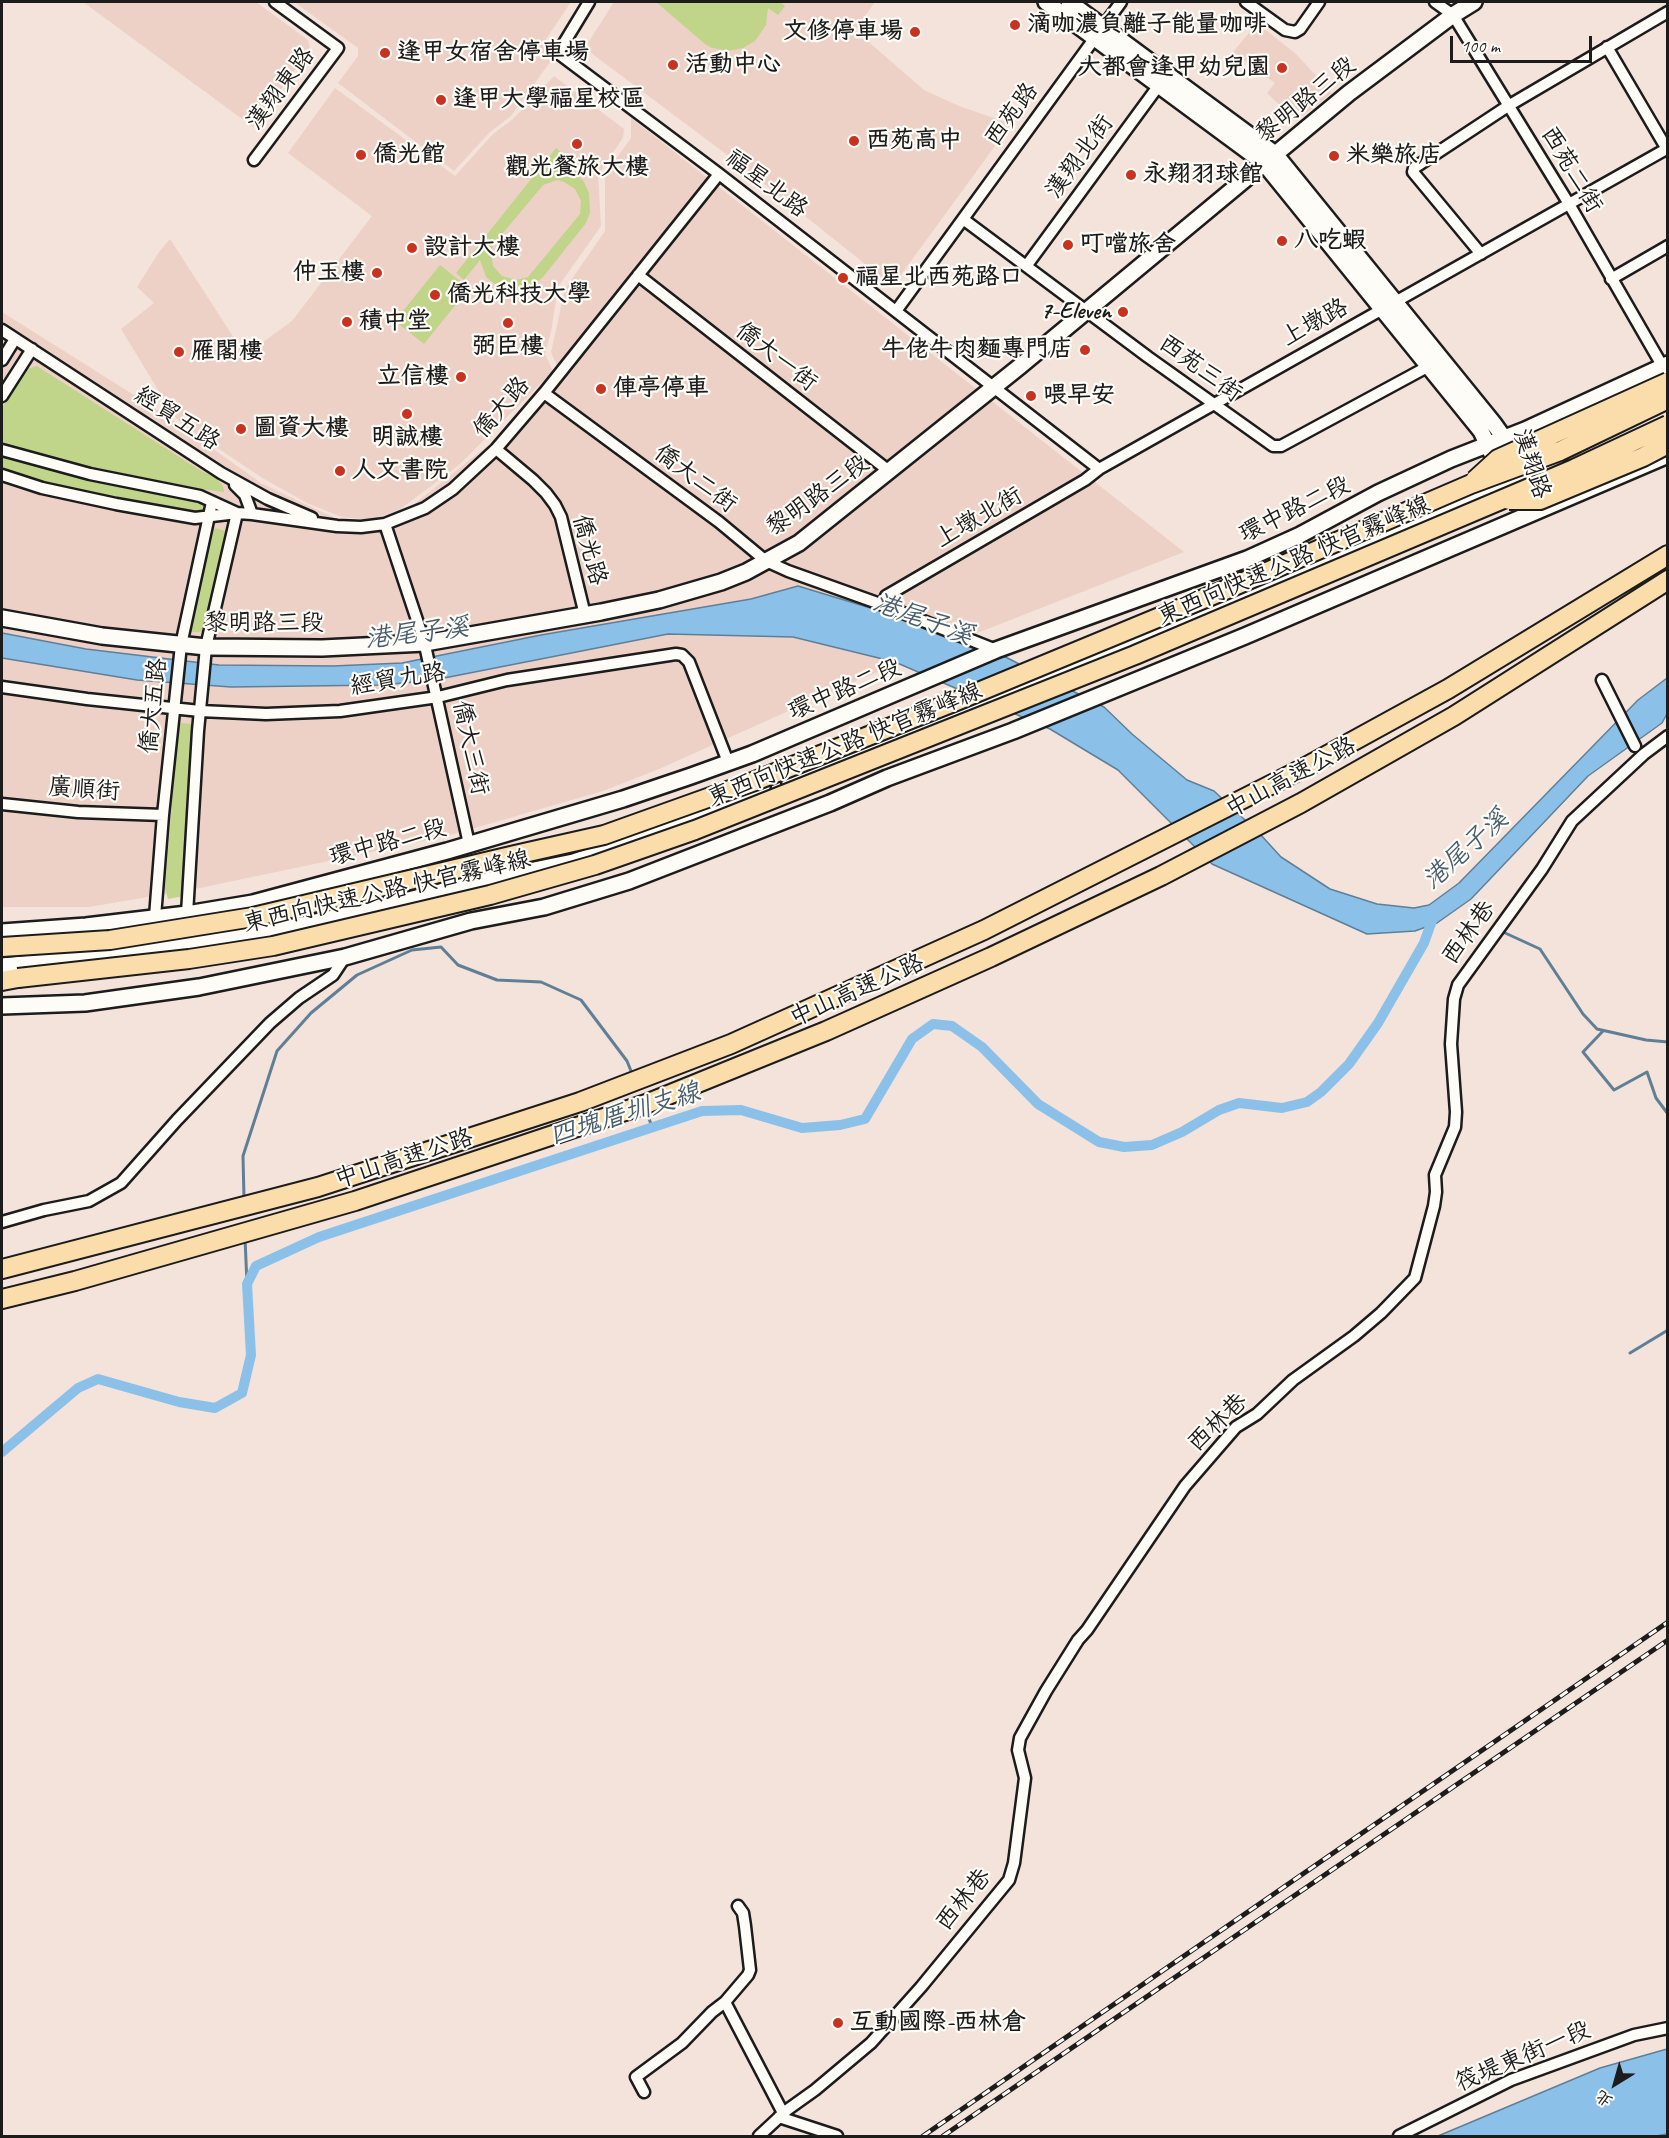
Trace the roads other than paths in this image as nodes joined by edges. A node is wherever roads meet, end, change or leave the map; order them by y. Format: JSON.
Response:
{"nodes":[{"id":1,"x":275,"y":2,"type":"edge"},
{"id":2,"x":589,"y":2,"type":"edge"},
{"id":3,"x":1046,"y":2,"type":"edge"},
{"id":4,"x":1069,"y":2,"type":"edge"},
{"id":5,"x":1120,"y":2,"type":"edge"},
{"id":6,"x":1246,"y":2,"type":"edge"},
{"id":7,"x":1319,"y":2,"type":"edge"},
{"id":8,"x":1435,"y":2,"type":"edge"},
{"id":9,"x":1474,"y":2,"type":"edge"},
{"id":10,"x":1668,"y":12,"type":"edge"},
{"id":11,"x":1453,"y":15,"type":"junction"},
{"id":12,"x":1099,"y":32,"type":"junction"},
{"id":13,"x":1607,"y":47,"type":"junction"},
{"id":14,"x":1163,"y":79,"type":"junction"},
{"id":15,"x":1508,"y":106,"type":"junction"},
{"id":16,"x":1667,"y":149,"type":"edge"},
{"id":17,"x":1270,"y":159,"type":"junction"},
{"id":18,"x":254,"y":160,"type":"dead end"},
{"id":19,"x":719,"y":174,"type":"junction"},
{"id":20,"x":1569,"y":204,"type":"junction"},
{"id":21,"x":963,"y":219,"type":"junction"},
{"id":22,"x":1668,"y":246,"type":"edge"},
{"id":23,"x":1481,"y":254,"type":"junction"},
{"id":24,"x":1027,"y":265,"type":"junction"},
{"id":25,"x":638,"y":275,"type":"junction"},
{"id":26,"x":1611,"y":279,"type":"junction"},
{"id":27,"x":1389,"y":306,"type":"junction"},
{"id":28,"x":896,"y":311,"type":"junction"},
{"id":29,"x":1086,"y":311,"type":"junction"},
{"id":30,"x":2,"y":330,"type":"edge"},
{"id":31,"x":15,"y":339,"type":"junction"},
{"id":32,"x":32,"y":350,"type":"junction"},
{"id":33,"x":2,"y":360,"type":"edge"},
{"id":34,"x":1429,"y":366,"type":"junction"},
{"id":35,"x":1666,"y":371,"type":"edge"},
{"id":36,"x":994,"y":386,"type":"junction"},
{"id":37,"x":544,"y":393,"type":"junction"},
{"id":38,"x":2,"y":396,"type":"edge"},
{"id":39,"x":1668,"y":400,"type":"edge"},
{"id":40,"x":1214,"y":405,"type":"junction"},
{"id":41,"x":1668,"y":407,"type":"edge"},
{"id":42,"x":1668,"y":425,"type":"edge"},
{"id":43,"x":1504,"y":438,"type":"junction"},
{"id":44,"x":1488,"y":444,"type":"junction"},
{"id":45,"x":1668,"y":444,"type":"edge"},
{"id":46,"x":496,"y":449,"type":"junction"},
{"id":47,"x":2,"y":450,"type":"edge"},
{"id":48,"x":1668,"y":455,"type":"edge"},
{"id":49,"x":1099,"y":469,"type":"junction"},
{"id":50,"x":889,"y":471,"type":"junction"},
{"id":51,"x":221,"y":473,"type":"junction"},
{"id":52,"x":2,"y":475,"type":"edge"},
{"id":53,"x":1507,"y":482,"type":"junction"},
{"id":54,"x":1472,"y":484,"type":"junction"},
{"id":55,"x":212,"y":502,"type":"junction"},
{"id":56,"x":237,"y":513,"type":"junction"},
{"id":57,"x":252,"y":514,"type":"junction"},
{"id":58,"x":209,"y":517,"type":"junction"},
{"id":59,"x":1524,"y":517,"type":"junction"},
{"id":60,"x":385,"y":524,"type":"junction"},
{"id":61,"x":338,"y":526,"type":"junction"},
{"id":62,"x":1668,"y":555,"type":"edge"},
{"id":63,"x":766,"y":561,"type":"junction"},
{"id":64,"x":1216,"y":572,"type":"junction"},
{"id":65,"x":1668,"y":580,"type":"edge"},
{"id":66,"x":1229,"y":604,"type":"junction"},
{"id":67,"x":883,"y":605,"type":"junction"},
{"id":68,"x":585,"y":615,"type":"junction"},
{"id":69,"x":2,"y":618,"type":"edge"},
{"id":70,"x":1245,"y":636,"type":"junction"},
{"id":71,"x":425,"y":643,"type":"junction"},
{"id":72,"x":181,"y":645,"type":"junction"},
{"id":73,"x":206,"y":647,"type":"junction"},
{"id":74,"x":996,"y":650,"type":"junction"},
{"id":75,"x":1046,"y":677,"type":"junction"},
{"id":76,"x":1602,"y":680,"type":"dead end"},
{"id":77,"x":2,"y":687,"type":"edge"},
{"id":78,"x":437,"y":692,"type":"junction"},
{"id":79,"x":174,"y":708,"type":"junction"},
{"id":80,"x":200,"y":711,"type":"junction"},
{"id":81,"x":1668,"y":736,"type":"edge"},
{"id":82,"x":1635,"y":746,"type":"dead end"},
{"id":83,"x":728,"y":762,"type":"junction"},
{"id":84,"x":2,"y":804,"type":"edge"},
{"id":85,"x":163,"y":815,"type":"junction"},
{"id":86,"x":469,"y":844,"type":"junction"},
{"id":87,"x":187,"y":914,"type":"junction"},
{"id":88,"x":155,"y":917,"type":"junction"},
{"id":89,"x":2,"y":932,"type":"edge"},
{"id":90,"x":2,"y":947,"type":"edge"},
{"id":91,"x":2,"y":957,"type":"edge"},
{"id":92,"x":345,"y":957,"type":"junction"},
{"id":93,"x":2,"y":966,"type":"edge"},
{"id":94,"x":7,"y":979,"type":"edge"},
{"id":95,"x":2,"y":1006,"type":"edge"},
{"id":96,"x":2,"y":1222,"type":"edge"},
{"id":97,"x":2,"y":1269,"type":"edge"},
{"id":98,"x":2,"y":1299,"type":"edge"},
{"id":99,"x":738,"y":1906,"type":"dead end"},
{"id":100,"x":725,"y":2002,"type":"junction"},
{"id":101,"x":1668,"y":2028,"type":"edge"},
{"id":102,"x":644,"y":2092,"type":"dead end"},
{"id":103,"x":781,"y":2115,"type":"junction"},
{"id":104,"x":759,"y":2136,"type":"edge"},
{"id":105,"x":837,"y":2136,"type":"edge"},
{"id":106,"x":1399,"y":2136,"type":"edge"}],
"edges":[{"from":1,"to":18,"type":"street","name":"漢翔東路"},
{"from":2,"to":19,"type":"street","name":"福星北路"},
{"from":3,"to":12,"type":"street","name":"漢翔路"},
{"from":4,"to":12,"type":"street","name":"漢翔路"},
{"from":5,"to":12,"type":"street","name":"西苑路"},
{"from":6,"to":7,"type":"street"},
{"from":8,"to":11,"type":"street","name":"西苑二街"},
{"from":9,"to":11,"type":"street","name":"黎明路三段"},
{"from":10,"to":13,"type":"street"},
{"from":11,"to":15,"type":"street","name":"西苑二街"},
{"from":11,"to":17,"type":"street","name":"黎明路三段"},
{"from":12,"to":14,"type":"street","name":"漢翔路"},
{"from":12,"to":21,"type":"street","name":"西苑路"},
{"from":13,"to":15,"type":"street"},
{"from":13,"to":16,"type":"street"},
{"from":14,"to":17,"type":"street","name":"漢翔路"},
{"from":14,"to":24,"type":"street","name":"漢翔北街"},
{"from":15,"to":20,"type":"street","name":"西苑二街"},
{"from":15,"to":23,"type":"street"},
{"from":16,"to":20,"type":"street","name":"上墩路"},
{"from":17,"to":27,"type":"street","name":"漢翔路"},
{"from":17,"to":29,"type":"street","name":"黎明路三段"},
{"from":19,"to":25,"type":"street","name":"僑大路"},
{"from":19,"to":28,"type":"street","name":"福星北路"},
{"from":20,"to":23,"type":"street","name":"上墩路"},
{"from":20,"to":26,"type":"street","name":"西苑二街"},
{"from":21,"to":24,"type":"street","name":"西苑三街"},
{"from":21,"to":28,"type":"street","name":"西苑路"},
{"from":22,"to":26,"type":"street"},
{"from":23,"to":27,"type":"street","name":"上墩路"},
{"from":24,"to":29,"type":"street","name":"西苑三街"},
{"from":25,"to":37,"type":"street","name":"僑大路"},
{"from":25,"to":50,"type":"street","name":"僑大一街"},
{"from":26,"to":35,"type":"street","name":"西苑二街"},
{"from":27,"to":34,"type":"street","name":"漢翔路"},
{"from":27,"to":40,"type":"street","name":"上墩路"},
{"from":27,"to":43,"type":"street","name":"漢翔路"},
{"from":28,"to":36,"type":"street","name":"福星北路"},
{"from":29,"to":36,"type":"street","name":"黎明路三段"},
{"from":29,"to":40,"type":"street","name":"西苑三街"},
{"from":30,"to":31,"type":"street","name":"經貿五路"},
{"from":31,"to":32,"type":"street","name":"經貿五路"},
{"from":31,"to":33,"type":"street"},
{"from":32,"to":38,"type":"street"},
{"from":32,"to":51,"type":"street","name":"經貿五路"},
{"from":34,"to":40,"type":"street","name":"西苑三街"},
{"from":34,"to":44,"type":"street","name":"漢翔路"},
{"from":35,"to":43,"type":"street","name":"環中路二段"},
{"from":35,"to":54,"type":"highway","bridge":true},
{"from":36,"to":49,"type":"street"},
{"from":36,"to":50,"type":"street","name":"黎明路三段"},
{"from":37,"to":46,"type":"street","name":"僑大路"},
{"from":37,"to":63,"type":"street","name":"僑大二街"},
{"from":39,"to":53,"type":"street"},
{"from":39,"to":54,"type":"highway","name":"東西向快速公路 快官霧峰線","bridge":true},
{"from":40,"to":49,"type":"street","name":"上墩路"},
{"from":41,"to":53,"type":"street"},
{"from":42,"to":53,"type":"highway","name":"東西向快速公路 快官霧峰線","bridge":true},
{"from":43,"to":44,"type":"street","name":"環中路二段"},
{"from":43,"to":53,"type":"street","name":"漢翔路"},
{"from":44,"to":53,"type":"street","name":"漢翔路"},
{"from":44,"to":64,"type":"street","name":"環中路二段"},
{"from":45,"to":53,"type":"highway","bridge":true},
{"from":46,"to":60,"type":"street","name":"僑大路"},
{"from":46,"to":68,"type":"street","name":"僑光路"},
{"from":47,"to":55,"type":"street","name":"僑大路"},
{"from":48,"to":59,"type":"street"},
{"from":49,"to":67,"type":"street","name":"上墩北街"},
{"from":50,"to":63,"type":"street","name":"黎明路三段"},
{"from":51,"to":57,"type":"street"},
{"from":51,"to":61,"type":"street","name":"經貿五路"},
{"from":52,"to":58,"type":"street","name":"僑大路"},
{"from":53,"to":59,"type":"street","name":"漢翔路"},
{"from":53,"to":66,"type":"street"},
{"from":53,"to":94,"type":"highway","name":"東西向快速公路 快官霧峰線","bridge":true},
{"from":54,"to":90,"type":"highway","name":"東西向快速公路 快官霧峰線","bridge":true},
{"from":55,"to":56,"type":"street","name":"僑大路"},
{"from":55,"to":58,"type":"street","name":"僑大五路"},
{"from":56,"to":57,"type":"street","name":"僑大路"},
{"from":56,"to":58,"type":"street","name":"僑大路"},
{"from":56,"to":73,"type":"street","name":"僑大五路"},
{"from":57,"to":61,"type":"street","name":"僑大路"},
{"from":58,"to":72,"type":"street","name":"僑大五路"},
{"from":59,"to":70,"type":"street"},
{"from":60,"to":61,"type":"street","name":"僑大路"},
{"from":60,"to":71,"type":"street","name":"僑大三街"},
{"from":62,"to":97,"type":"highway","name":"中山高速公路"},
{"from":63,"to":67,"type":"street","name":"僑大二街"},
{"from":63,"to":68,"type":"street","name":"黎明路三段"},
{"from":64,"to":66,"type":"street"},
{"from":64,"to":74,"type":"street","name":"環中路二段"},
{"from":65,"to":98,"type":"highway","name":"中山高速公路"},
{"from":66,"to":70,"type":"street"},
{"from":66,"to":75,"type":"street"},
{"from":67,"to":74,"type":"street","name":"僑大二街"},
{"from":68,"to":71,"type":"street","name":"黎明路三段"},
{"from":69,"to":72,"type":"street","name":"黎明路三段"},
{"from":70,"to":92,"type":"street"},
{"from":71,"to":73,"type":"street","name":"黎明路三段"},
{"from":71,"to":78,"type":"street","name":"僑大三街"},
{"from":72,"to":73,"type":"street","name":"黎明路三段"},
{"from":72,"to":79,"type":"street","name":"僑大五路"},
{"from":73,"to":80,"type":"street","name":"僑大五路"},
{"from":74,"to":83,"type":"street","name":"環中路二段"},
{"from":75,"to":91,"type":"street"},
{"from":75,"to":93,"type":"street"},
{"from":76,"to":82,"type":"street"},
{"from":77,"to":79,"type":"street","name":"經貿九路"},
{"from":78,"to":80,"type":"street","name":"經貿九路"},
{"from":78,"to":83,"type":"street","name":"經貿九路"},
{"from":78,"to":86,"type":"street","name":"僑大三街"},
{"from":79,"to":80,"type":"street","name":"經貿九路"},
{"from":79,"to":85,"type":"street","name":"僑大五路"},
{"from":80,"to":87,"type":"street","name":"僑大五路"},
{"from":81,"to":103,"type":"street","name":"西林巷"},
{"from":83,"to":86,"type":"street","name":"環中路二段"},
{"from":84,"to":85,"type":"street","name":"廣順街"},
{"from":85,"to":88,"type":"street","name":"僑大五路"},
{"from":86,"to":87,"type":"street","name":"環中路二段"},
{"from":87,"to":88,"type":"street","name":"環中路二段"},
{"from":88,"to":89,"type":"street","name":"環中路二段"},
{"from":92,"to":95,"type":"street"},
{"from":92,"to":96,"type":"street"},
{"from":99,"to":100,"type":"street"},
{"from":100,"to":102,"type":"street"},
{"from":100,"to":103,"type":"street"},
{"from":101,"to":106,"type":"street","name":"筏堤東街一段"},
{"from":103,"to":104,"type":"street","name":"西林巷"},
{"from":103,"to":105,"type":"street"}]}
